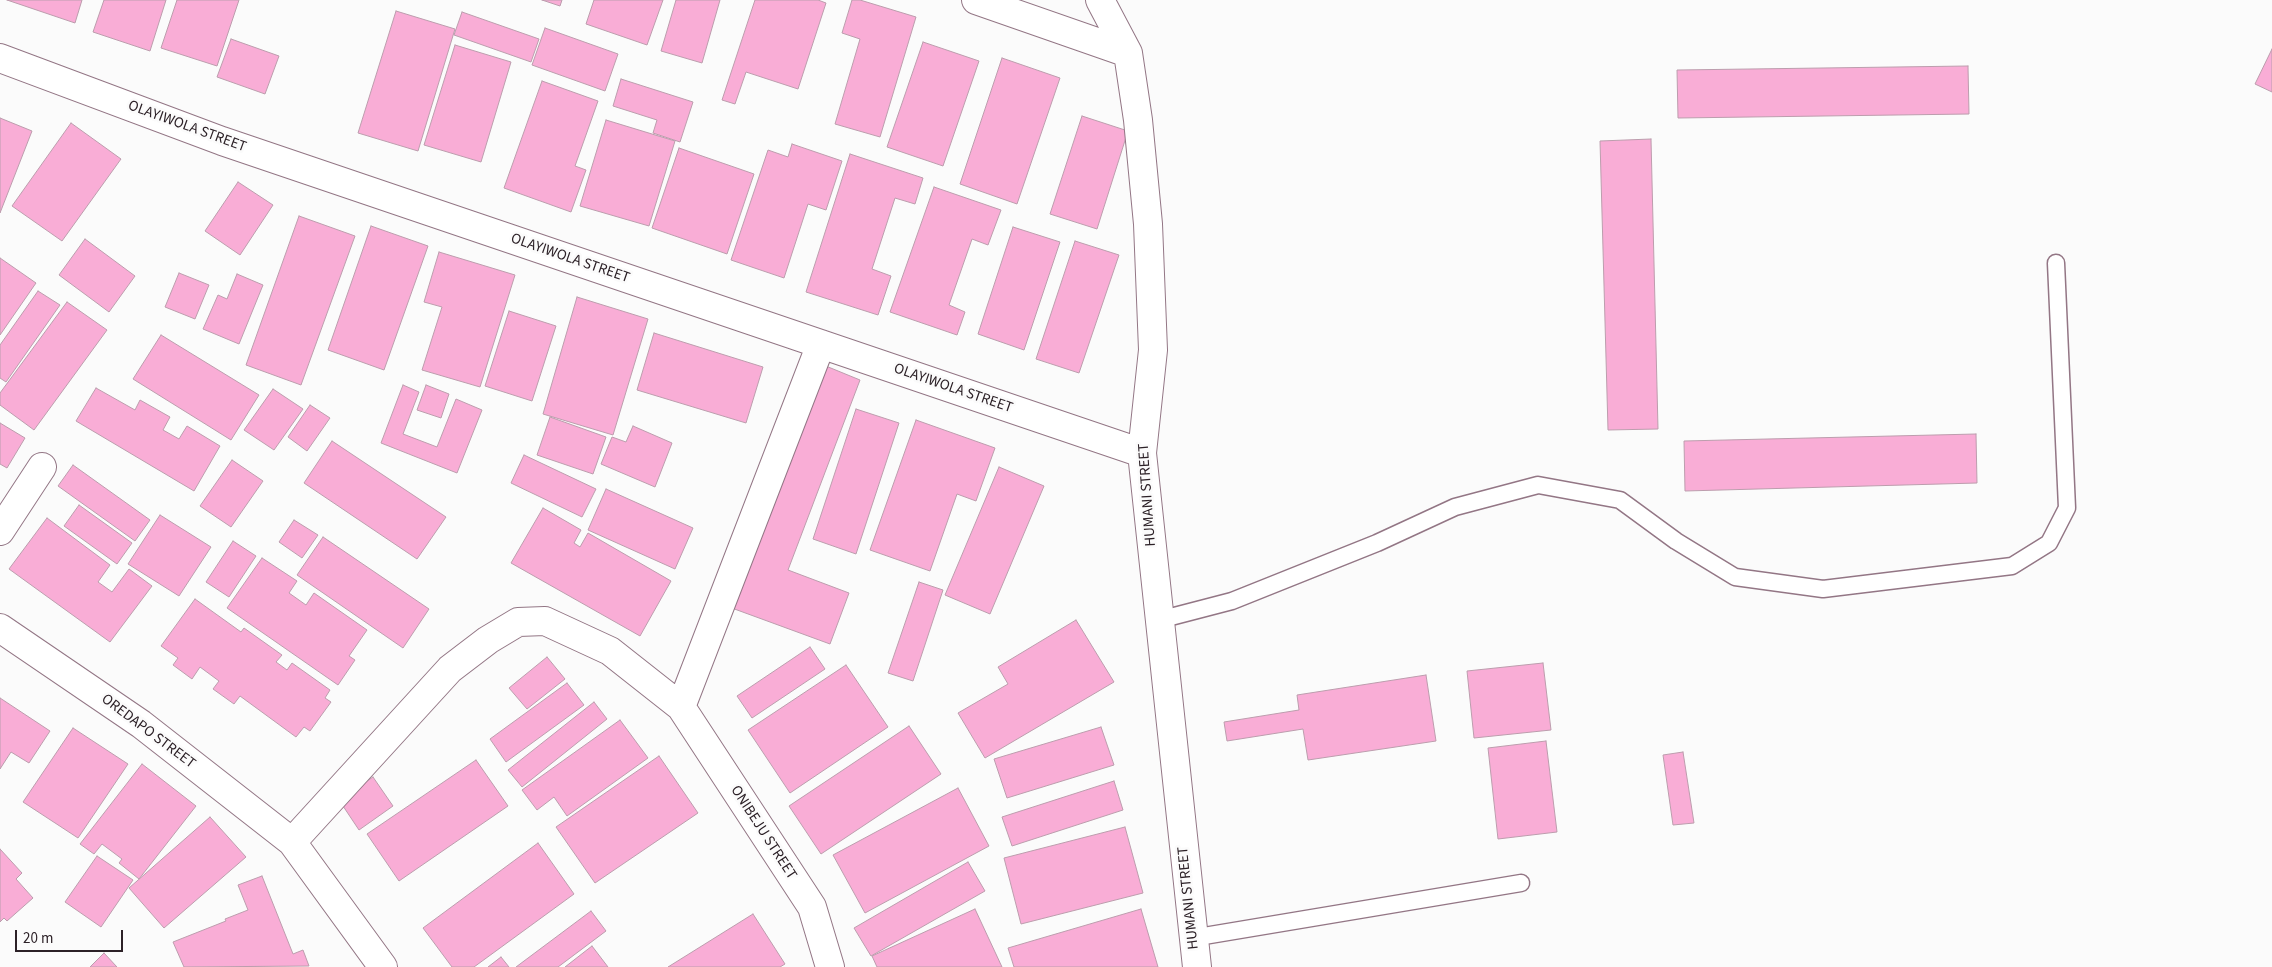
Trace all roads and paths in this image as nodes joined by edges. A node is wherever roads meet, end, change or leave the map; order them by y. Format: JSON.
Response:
{"nodes":[{"id":1,"x":976,"y":0,"type":"edge"},
{"id":2,"x":1100,"y":0,"type":"edge"},
{"id":3,"x":1128,"y":53,"type":"junction"},
{"id":4,"x":0,"y":58,"type":"edge"},
{"id":5,"x":2056,"y":262,"type":"dead end"},
{"id":6,"x":822,"y":344,"type":"junction"},
{"id":7,"x":1142,"y":453,"type":"junction"},
{"id":8,"x":42,"y":467,"type":"dead end"},
{"id":9,"x":0,"y":531,"type":"edge"},
{"id":10,"x":1159,"y":620,"type":"junction"},
{"id":11,"x":0,"y":628,"type":"edge"},
{"id":12,"x":681,"y":707,"type":"junction"},
{"id":13,"x":292,"y":842,"type":"junction"},
{"id":14,"x":1521,"y":884,"type":"dead end"},
{"id":15,"x":1192,"y":938,"type":"junction"},
{"id":16,"x":383,"y":967,"type":"edge"},
{"id":17,"x":830,"y":967,"type":"edge"},
{"id":18,"x":1197,"y":967,"type":"edge"}],
"edges":[{"from":1,"to":3,"type":"street"},
{"from":2,"to":3,"type":"street","name":"HUMANI STREET"},
{"from":3,"to":7,"type":"street","name":"HUMANI STREET"},
{"from":4,"to":6,"type":"street","name":"OLAYIWOLA STREET"},
{"from":5,"to":10,"type":"lane"},
{"from":6,"to":7,"type":"street","name":"OLAYIWOLA STREET"},
{"from":6,"to":12,"type":"street"},
{"from":7,"to":10,"type":"street","name":"HUMANI STREET"},
{"from":8,"to":9,"type":"street"},
{"from":10,"to":15,"type":"street","name":"HUMANI STREET"},
{"from":11,"to":13,"type":"street","name":"OREDAPO STREET"},
{"from":12,"to":13,"type":"street","name":"ONIBEJU STREET"},
{"from":12,"to":17,"type":"street","name":"ONIBEJU STREET"},
{"from":13,"to":16,"type":"street","name":"OREDAPO STREET"},
{"from":14,"to":15,"type":"lane"},
{"from":15,"to":18,"type":"street","name":"HUMANI STREET"}]}
